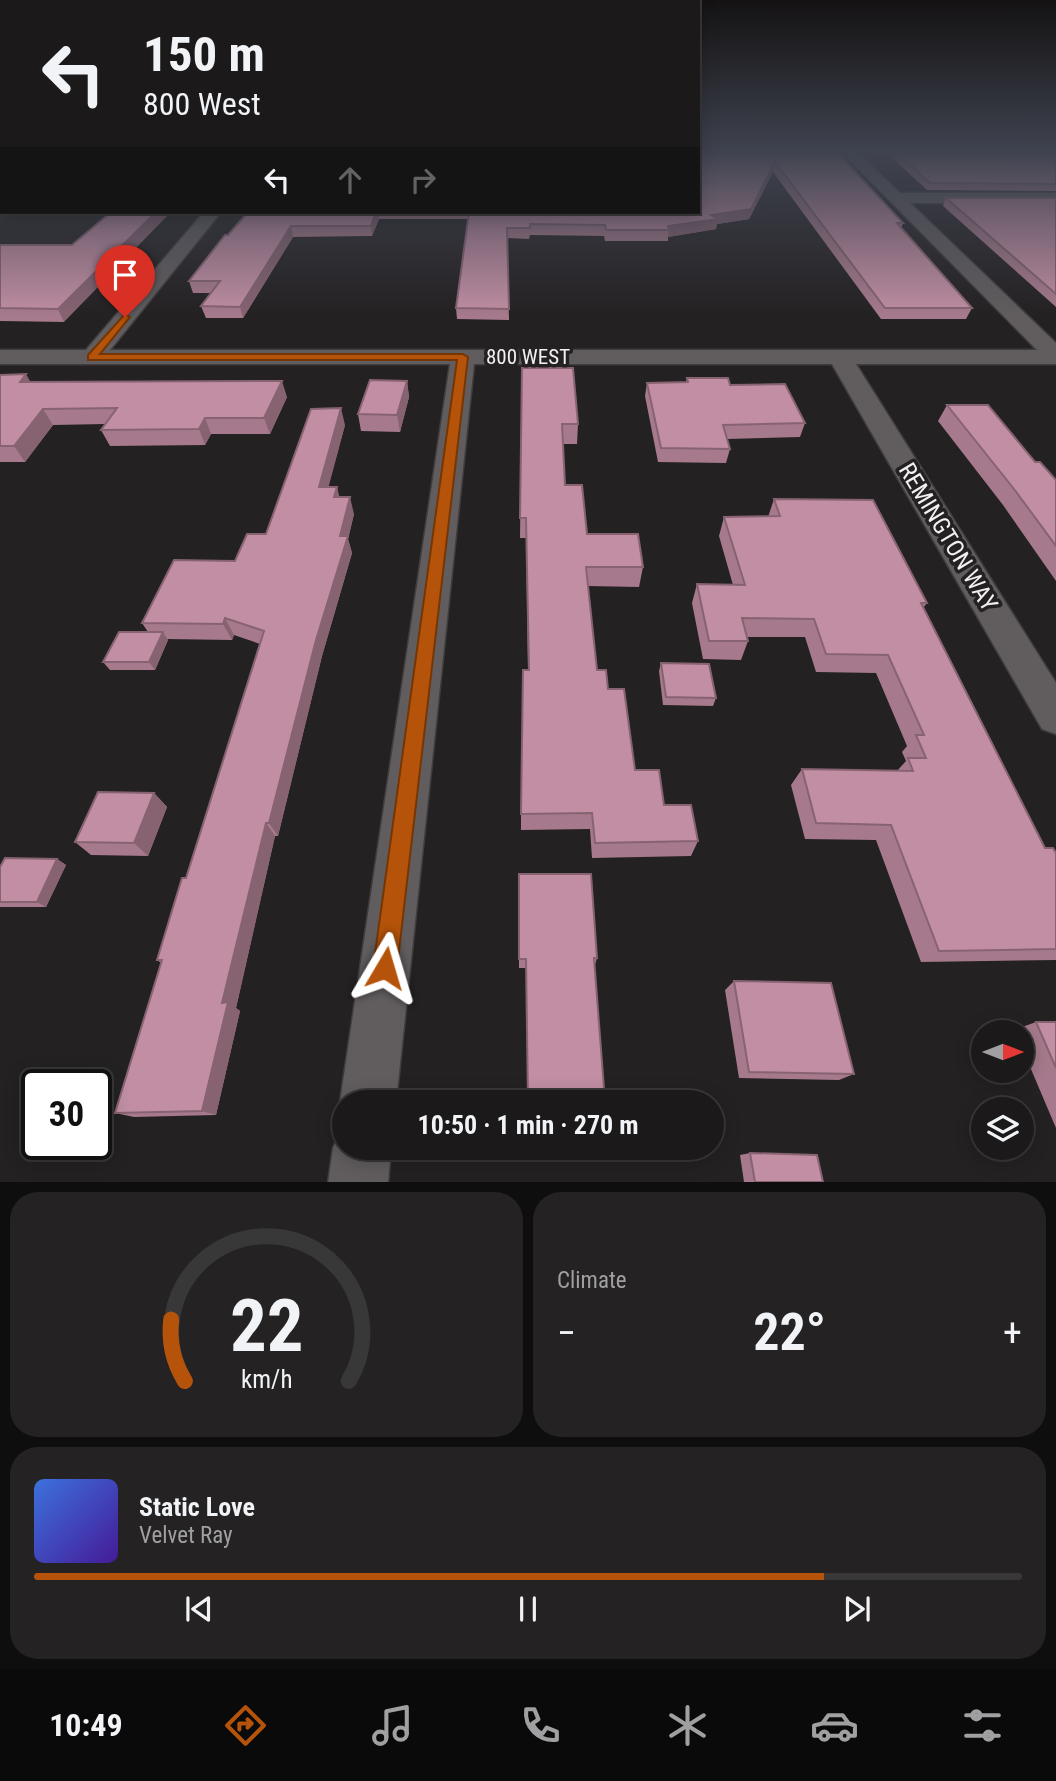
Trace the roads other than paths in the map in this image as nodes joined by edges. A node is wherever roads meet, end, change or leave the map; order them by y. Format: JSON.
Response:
{"nodes":[{"id":1,"x":904,"y":206,"type":"edge"},
{"id":2,"x":211,"y":214,"type":"edge"},
{"id":3,"x":0,"y":357,"type":"edge"},
{"id":4,"x":92,"y":357,"type":"junction"},
{"id":5,"x":463,"y":357,"type":"junction"},
{"id":6,"x":840,"y":357,"type":"junction"},
{"id":7,"x":1056,"y":357,"type":"edge"},
{"id":8,"x":1056,"y":717,"type":"edge"},
{"id":9,"x":370,"y":1090,"type":"edge"},
{"id":10,"x":361,"y":1160,"type":"edge"},
{"id":11,"x":358,"y":1182,"type":"edge"}],
"edges":[{"from":1,"to":7,"type":"street"},
{"from":2,"to":4,"type":"street"},
{"from":3,"to":4,"type":"street","name":"800 WEST"},
{"from":4,"to":5,"type":"street","name":"800 WEST"},
{"from":5,"to":6,"type":"street","name":"800 WEST"},
{"from":5,"to":9,"type":"street"},
{"from":6,"to":7,"type":"street","name":"800 WEST"},
{"from":6,"to":8,"type":"street","name":"REMINGTON WAY"},
{"from":10,"to":11,"type":"street"}]}
